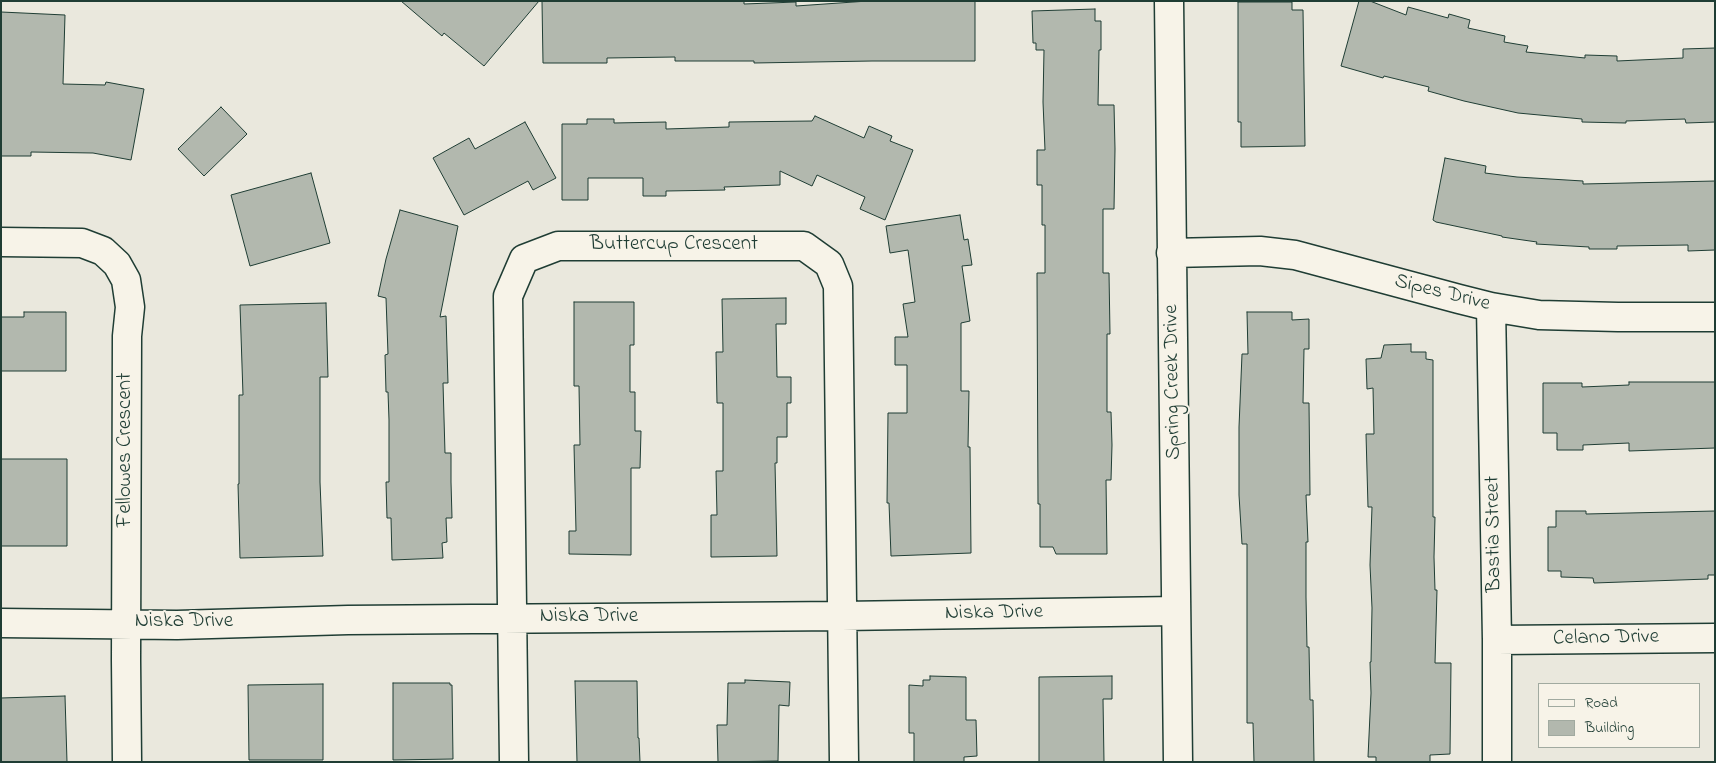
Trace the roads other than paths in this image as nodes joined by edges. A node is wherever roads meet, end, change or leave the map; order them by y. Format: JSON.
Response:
{"nodes":[{"id":1,"x":1170,"y":1,"type":"edge"},
{"id":2,"x":1,"y":242,"type":"edge"},
{"id":3,"x":1171,"y":253,"type":"junction"},
{"id":4,"x":1491,"y":307,"type":"junction"},
{"id":5,"x":1715,"y":316,"type":"edge"},
{"id":6,"x":1176,"y":611,"type":"junction"},
{"id":7,"x":842,"y":616,"type":"junction"},
{"id":8,"x":512,"y":619,"type":"junction"},
{"id":9,"x":1,"y":623,"type":"edge"},
{"id":10,"x":126,"y":624,"type":"junction"},
{"id":11,"x":1715,"y":638,"type":"edge"},
{"id":12,"x":1497,"y":640,"type":"junction"},
{"id":13,"x":127,"y":762,"type":"edge"},
{"id":14,"x":514,"y":762,"type":"edge"},
{"id":15,"x":844,"y":762,"type":"edge"},
{"id":16,"x":1178,"y":762,"type":"edge"},
{"id":17,"x":1496,"y":762,"type":"edge"}],
"edges":[{"from":1,"to":3,"type":"street","name":"Spring Creek Drive"},
{"from":2,"to":10,"type":"street","name":"Fellowes Crescent"},
{"from":3,"to":4,"type":"street","name":"Sipes Drive"},
{"from":3,"to":6,"type":"street","name":"Spring Creek Drive"},
{"from":4,"to":5,"type":"street","name":"Sipes Drive"},
{"from":4,"to":12,"type":"street","name":"Bastia Street"},
{"from":6,"to":7,"type":"street","name":"Niska Drive"},
{"from":6,"to":16,"type":"street","name":"Spring Creek Drive"},
{"from":7,"to":8,"type":"street","name":"Niska Drive"},
{"from":7,"to":8,"type":"street","name":"Buttercup Crescent"},
{"from":7,"to":15,"type":"street","name":"Buttercup Crescent"},
{"from":8,"to":10,"type":"street","name":"Niska Drive"},
{"from":8,"to":14,"type":"street","name":"Buttercup Crescent"},
{"from":9,"to":10,"type":"street","name":"Niska Drive"},
{"from":10,"to":13,"type":"street","name":"Fellowes Crescent"},
{"from":11,"to":12,"type":"street","name":"Celano Drive"},
{"from":12,"to":17,"type":"street","name":"Bastia Street"}]}
